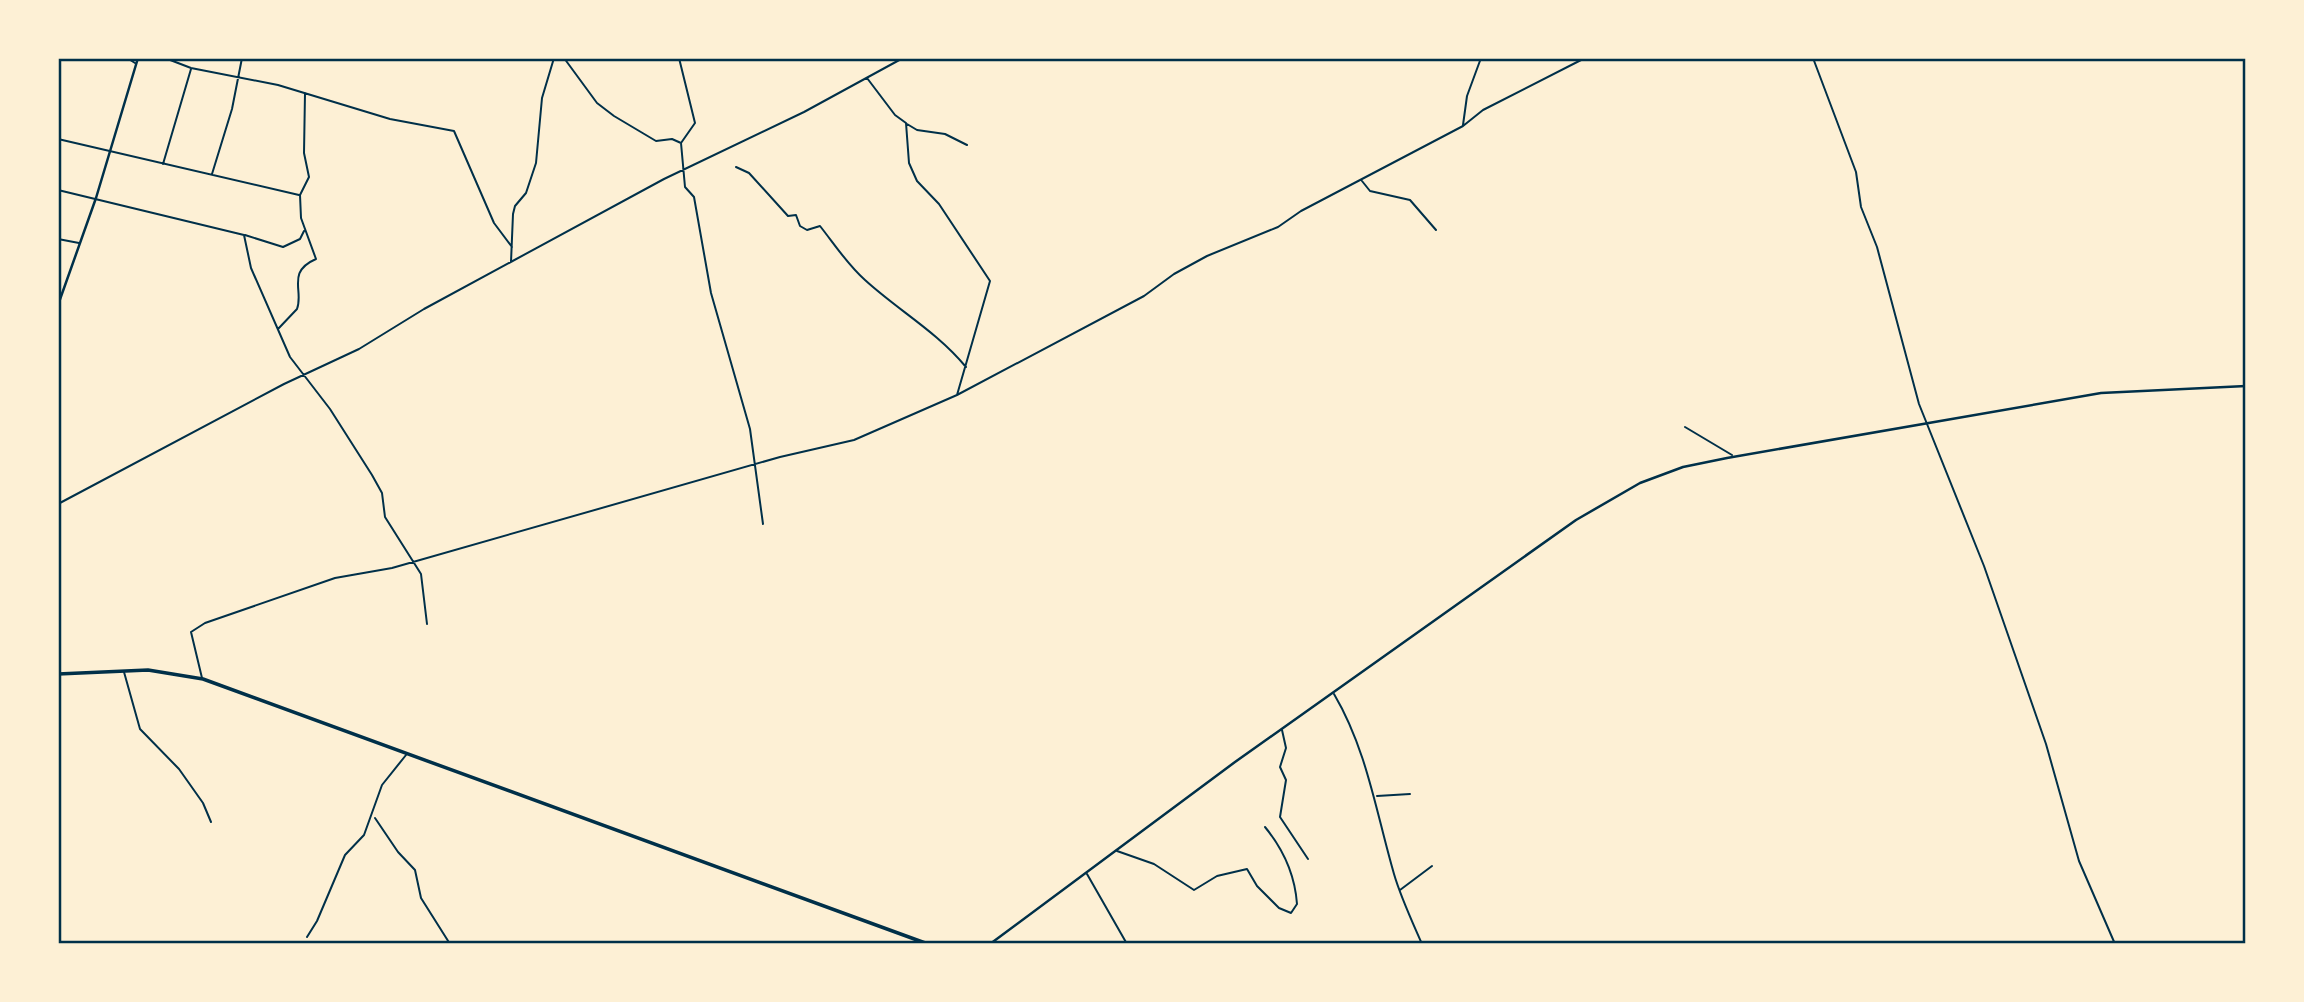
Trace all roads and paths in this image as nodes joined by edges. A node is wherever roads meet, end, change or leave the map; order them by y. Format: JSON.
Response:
{"nodes":[{"id":1,"x":127,"y":58,"type":"edge"},
{"id":2,"x":138,"y":58,"type":"edge"},
{"id":3,"x":165,"y":58,"type":"edge"},
{"id":4,"x":242,"y":58,"type":"edge"},
{"id":5,"x":554,"y":58,"type":"edge"},
{"id":6,"x":564,"y":58,"type":"edge"},
{"id":7,"x":679,"y":58,"type":"edge"},
{"id":8,"x":903,"y":58,"type":"edge"},
{"id":9,"x":1481,"y":58,"type":"edge"},
{"id":10,"x":1585,"y":58,"type":"edge"},
{"id":11,"x":1813,"y":58,"type":"edge"},
{"id":12,"x":135,"y":64,"type":"junction"},
{"id":13,"x":191,"y":68,"type":"junction"},
{"id":14,"x":237,"y":76,"type":"junction"},
{"id":15,"x":867,"y":77,"type":"junction"},
{"id":16,"x":305,"y":92,"type":"junction"},
{"id":17,"x":906,"y":123,"type":"junction"},
{"id":18,"x":1463,"y":126,"type":"junction"},
{"id":19,"x":58,"y":139,"type":"edge"},
{"id":20,"x":681,"y":143,"type":"junction"},
{"id":21,"x":967,"y":145,"type":"dead end"},
{"id":22,"x":111,"y":152,"type":"junction"},
{"id":23,"x":163,"y":164,"type":"junction"},
{"id":24,"x":736,"y":167,"type":"dead end"},
{"id":25,"x":683,"y":171,"type":"junction"},
{"id":26,"x":212,"y":175,"type":"junction"},
{"id":27,"x":1362,"y":181,"type":"junction"},
{"id":28,"x":58,"y":190,"type":"edge"},
{"id":29,"x":300,"y":195,"type":"junction"},
{"id":30,"x":96,"y":198,"type":"junction"},
{"id":31,"x":305,"y":229,"type":"junction"},
{"id":32,"x":1436,"y":230,"type":"dead end"},
{"id":33,"x":244,"y":235,"type":"junction"},
{"id":34,"x":58,"y":239,"type":"edge"},
{"id":35,"x":80,"y":243,"type":"junction"},
{"id":36,"x":512,"y":247,"type":"junction"},
{"id":37,"x":511,"y":263,"type":"junction"},
{"id":38,"x":60,"y":291,"type":"edge"},
{"id":39,"x":58,"y":305,"type":"edge"},
{"id":40,"x":278,"y":329,"type":"junction"},
{"id":41,"x":966,"y":367,"type":"junction"},
{"id":42,"x":304,"y":375,"type":"junction"},
{"id":43,"x":2246,"y":386,"type":"edge"},
{"id":44,"x":957,"y":395,"type":"junction"},
{"id":45,"x":1926,"y":422,"type":"junction"},
{"id":46,"x":1685,"y":427,"type":"dead end"},
{"id":47,"x":1734,"y":456,"type":"junction"},
{"id":48,"x":755,"y":464,"type":"junction"},
{"id":49,"x":58,"y":504,"type":"edge"},
{"id":50,"x":763,"y":524,"type":"dead end"},
{"id":51,"x":413,"y":563,"type":"junction"},
{"id":52,"x":427,"y":624,"type":"dead end"},
{"id":53,"x":124,"y":671,"type":"junction"},
{"id":54,"x":58,"y":674,"type":"edge"},
{"id":55,"x":203,"y":679,"type":"junction"},
{"id":56,"x":1333,"y":693,"type":"junction"},
{"id":57,"x":1281,"y":729,"type":"junction"},
{"id":58,"x":407,"y":754,"type":"junction"},
{"id":59,"x":1410,"y":794,"type":"dead end"},
{"id":60,"x":1376,"y":796,"type":"junction"},
{"id":61,"x":373,"y":816,"type":"junction"},
{"id":62,"x":211,"y":822,"type":"dead end"},
{"id":63,"x":1265,"y":827,"type":"dead end"},
{"id":64,"x":1117,"y":851,"type":"junction"},
{"id":65,"x":1308,"y":859,"type":"dead end"},
{"id":66,"x":1433,"y":866,"type":"dead end"},
{"id":67,"x":1086,"y":873,"type":"junction"},
{"id":68,"x":1399,"y":891,"type":"junction"},
{"id":69,"x":307,"y":937,"type":"dead end"},
{"id":70,"x":450,"y":944,"type":"edge"},
{"id":71,"x":928,"y":944,"type":"edge"},
{"id":72,"x":990,"y":944,"type":"edge"},
{"id":73,"x":1127,"y":944,"type":"edge"},
{"id":74,"x":1422,"y":944,"type":"edge"},
{"id":75,"x":2115,"y":944,"type":"edge"}],
"edges":[{"from":1,"to":12,"type":"street"},
{"from":2,"to":12,"type":"street"},
{"from":3,"to":13,"type":"street"},
{"from":4,"to":14,"type":"street"},
{"from":5,"to":36,"type":"street"},
{"from":6,"to":20,"type":"street"},
{"from":7,"to":20,"type":"street"},
{"from":8,"to":15,"type":"street"},
{"from":9,"to":18,"type":"street"},
{"from":10,"to":18,"type":"street"},
{"from":11,"to":45,"type":"street"},
{"from":12,"to":22,"type":"street"},
{"from":13,"to":14,"type":"street"},
{"from":13,"to":23,"type":"street"},
{"from":14,"to":16,"type":"street"},
{"from":14,"to":26,"type":"street"},
{"from":15,"to":17,"type":"street"},
{"from":15,"to":25,"type":"street"},
{"from":16,"to":29,"type":"street"},
{"from":16,"to":36,"type":"street"},
{"from":17,"to":21,"type":"street"},
{"from":17,"to":41,"type":"street"},
{"from":18,"to":27,"type":"street"},
{"from":19,"to":22,"type":"street"},
{"from":20,"to":25,"type":"street"},
{"from":22,"to":23,"type":"street"},
{"from":22,"to":30,"type":"street"},
{"from":23,"to":26,"type":"street"},
{"from":24,"to":41,"type":"street"},
{"from":25,"to":37,"type":"street"},
{"from":25,"to":48,"type":"street"},
{"from":26,"to":29,"type":"street"},
{"from":27,"to":32,"type":"street"},
{"from":27,"to":44,"type":"street"},
{"from":28,"to":30,"type":"street"},
{"from":29,"to":31,"type":"street"},
{"from":30,"to":33,"type":"street"},
{"from":30,"to":35,"type":"street"},
{"from":31,"to":33,"type":"street"},
{"from":31,"to":40,"type":"street"},
{"from":33,"to":40,"type":"street"},
{"from":34,"to":35,"type":"street"},
{"from":35,"to":38,"type":"street"},
{"from":36,"to":37,"type":"street"},
{"from":37,"to":42,"type":"street"},
{"from":38,"to":39,"type":"street"},
{"from":40,"to":42,"type":"street"},
{"from":41,"to":44,"type":"street"},
{"from":42,"to":49,"type":"street"},
{"from":42,"to":51,"type":"street"},
{"from":43,"to":45,"type":"street"},
{"from":44,"to":48,"type":"street"},
{"from":45,"to":47,"type":"street"},
{"from":45,"to":75,"type":"street"},
{"from":46,"to":47,"type":"street"},
{"from":47,"to":56,"type":"street"},
{"from":48,"to":50,"type":"street"},
{"from":48,"to":51,"type":"street"},
{"from":51,"to":52,"type":"street"},
{"from":51,"to":55,"type":"street"},
{"from":53,"to":54,"type":"main road"},
{"from":53,"to":55,"type":"main road"},
{"from":53,"to":62,"type":"street"},
{"from":55,"to":58,"type":"main road"},
{"from":56,"to":57,"type":"street"},
{"from":56,"to":60,"type":"street"},
{"from":57,"to":64,"type":"street"},
{"from":57,"to":65,"type":"street"},
{"from":58,"to":61,"type":"street"},
{"from":58,"to":71,"type":"main road"},
{"from":59,"to":60,"type":"street"},
{"from":60,"to":68,"type":"street"},
{"from":61,"to":69,"type":"street"},
{"from":61,"to":70,"type":"street"},
{"from":63,"to":64,"type":"street"},
{"from":64,"to":67,"type":"street"},
{"from":66,"to":68,"type":"street"},
{"from":67,"to":72,"type":"street"},
{"from":67,"to":73,"type":"street"},
{"from":68,"to":74,"type":"street"}]}
